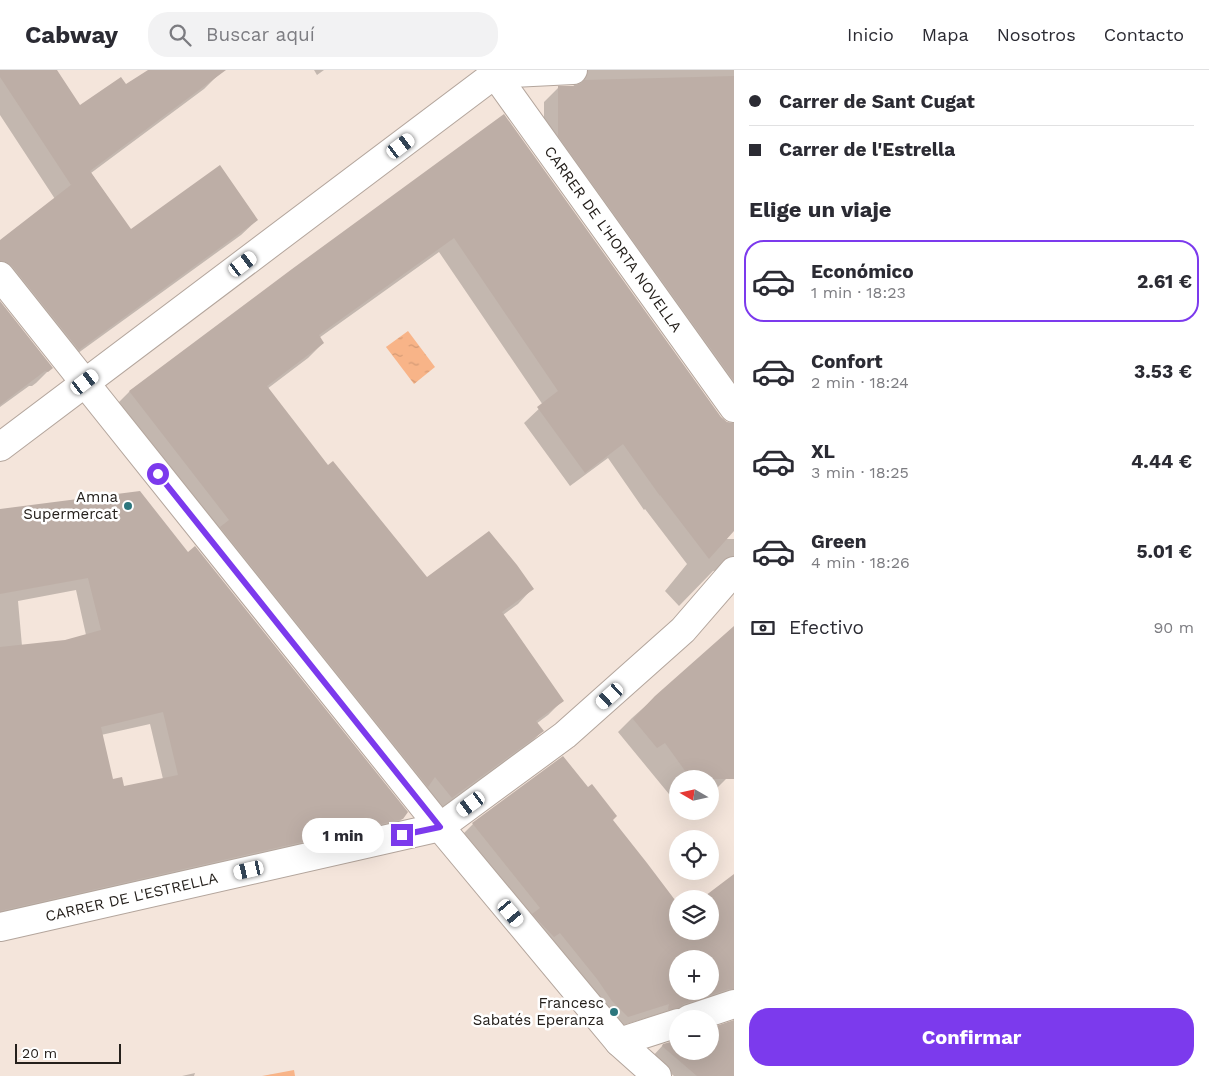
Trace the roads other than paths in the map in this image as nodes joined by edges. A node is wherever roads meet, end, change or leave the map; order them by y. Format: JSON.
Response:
{"nodes":[{"id":1,"x":573,"y":70,"type":"edge"},
{"id":2,"x":494,"y":72,"type":"edge"},
{"id":3,"x":0,"y":276,"type":"edge"},
{"id":4,"x":85,"y":382,"type":"junction"},
{"id":5,"x":734,"y":408,"type":"edge"},
{"id":6,"x":0,"y":447,"type":"edge"},
{"id":7,"x":734,"y":571,"type":"edge"},
{"id":8,"x":440,"y":827,"type":"junction"},
{"id":9,"x":0,"y":927,"type":"edge"},
{"id":10,"x":734,"y":1004,"type":"edge"},
{"id":11,"x":716,"y":1010,"type":"edge"},
{"id":12,"x":669,"y":1026,"type":"edge"},
{"id":13,"x":618,"y":1042,"type":"junction"},
{"id":14,"x":657,"y":1076,"type":"edge"}],
"edges":[{"from":1,"to":2,"type":"street"},
{"from":2,"to":4,"type":"street"},
{"from":2,"to":5,"type":"street","name":"CARRER DE L'HORTA NOVELLA"},
{"from":3,"to":4,"type":"street"},
{"from":4,"to":6,"type":"street"},
{"from":4,"to":8,"type":"street"},
{"from":7,"to":8,"type":"street"},
{"from":8,"to":9,"type":"street","name":"CARRER DE L'ESTRELLA"},
{"from":8,"to":13,"type":"street"},
{"from":10,"to":11,"type":"street"},
{"from":12,"to":13,"type":"street"},
{"from":13,"to":14,"type":"street"}]}
